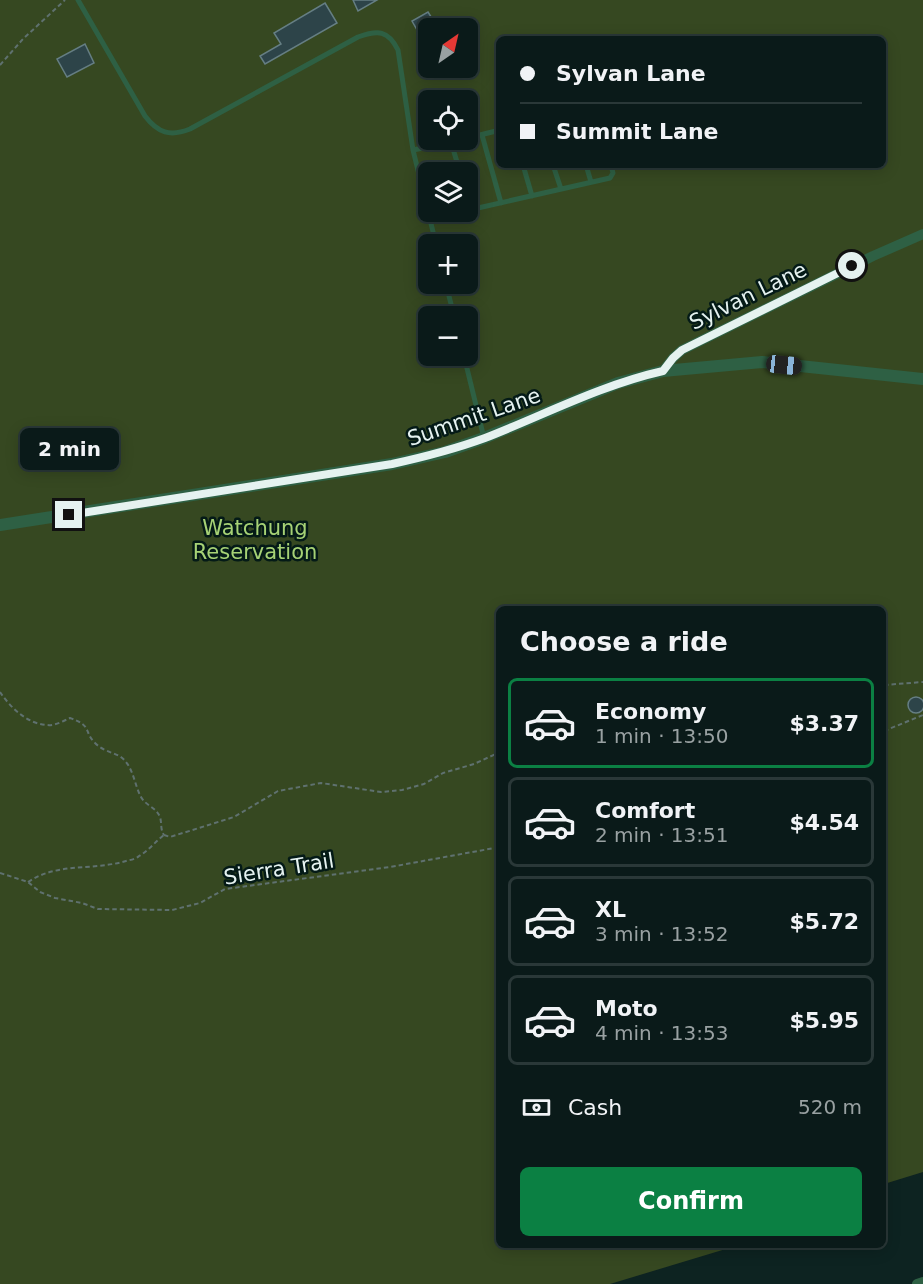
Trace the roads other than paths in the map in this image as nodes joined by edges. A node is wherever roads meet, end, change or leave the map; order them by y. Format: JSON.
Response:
{"nodes":[{"id":1,"x":78,"y":0,"type":"edge"},
{"id":2,"x":496,"y":131,"type":"edge"},
{"id":3,"x":482,"y":135,"type":"junction"},
{"id":4,"x":478,"y":136,"type":"edge"},
{"id":5,"x":418,"y":149,"type":"edge"},
{"id":6,"x":413,"y":150,"type":"junction"},
{"id":7,"x":524,"y":168,"type":"edge"},
{"id":8,"x":555,"y":168,"type":"edge"},
{"id":9,"x":587,"y":168,"type":"edge"},
{"id":10,"x":611,"y":168,"type":"edge"},
{"id":11,"x":591,"y":182,"type":"junction"},
{"id":12,"x":561,"y":189,"type":"junction"},
{"id":13,"x":532,"y":196,"type":"junction"},
{"id":14,"x":501,"y":203,"type":"junction"},
{"id":15,"x":478,"y":208,"type":"edge"},
{"id":16,"x":434,"y":234,"type":"edge"},
{"id":17,"x":923,"y":234,"type":"edge"},
{"id":18,"x":466,"y":366,"type":"edge"},
{"id":19,"x":663,"y":371,"type":"junction"},
{"id":20,"x":923,"y":379,"type":"edge"},
{"id":21,"x":484,"y":438,"type":"junction"},
{"id":22,"x":0,"y":525,"type":"edge"},
{"id":23,"x":923,"y":1282,"type":"edge"},
{"id":24,"x":917,"y":1284,"type":"edge"}],
"edges":[{"from":1,"to":6,"type":"lane"},
{"from":2,"to":3,"type":"lane"},
{"from":3,"to":4,"type":"lane"},
{"from":3,"to":14,"type":"lane"},
{"from":5,"to":6,"type":"lane"},
{"from":6,"to":16,"type":"lane"},
{"from":7,"to":13,"type":"lane"},
{"from":8,"to":12,"type":"lane"},
{"from":9,"to":11,"type":"lane"},
{"from":10,"to":11,"type":"lane"},
{"from":11,"to":12,"type":"lane"},
{"from":12,"to":13,"type":"lane"},
{"from":13,"to":14,"type":"lane"},
{"from":14,"to":15,"type":"lane"},
{"from":17,"to":19,"type":"street","name":"Sylvan Lane"},
{"from":18,"to":21,"type":"lane"},
{"from":19,"to":20,"type":"street","name":"Summit Lane"},
{"from":19,"to":21,"type":"street","name":"Summit Lane"},
{"from":21,"to":22,"type":"street","name":"Summit Lane"},
{"from":23,"to":24,"type":"street"}]}
